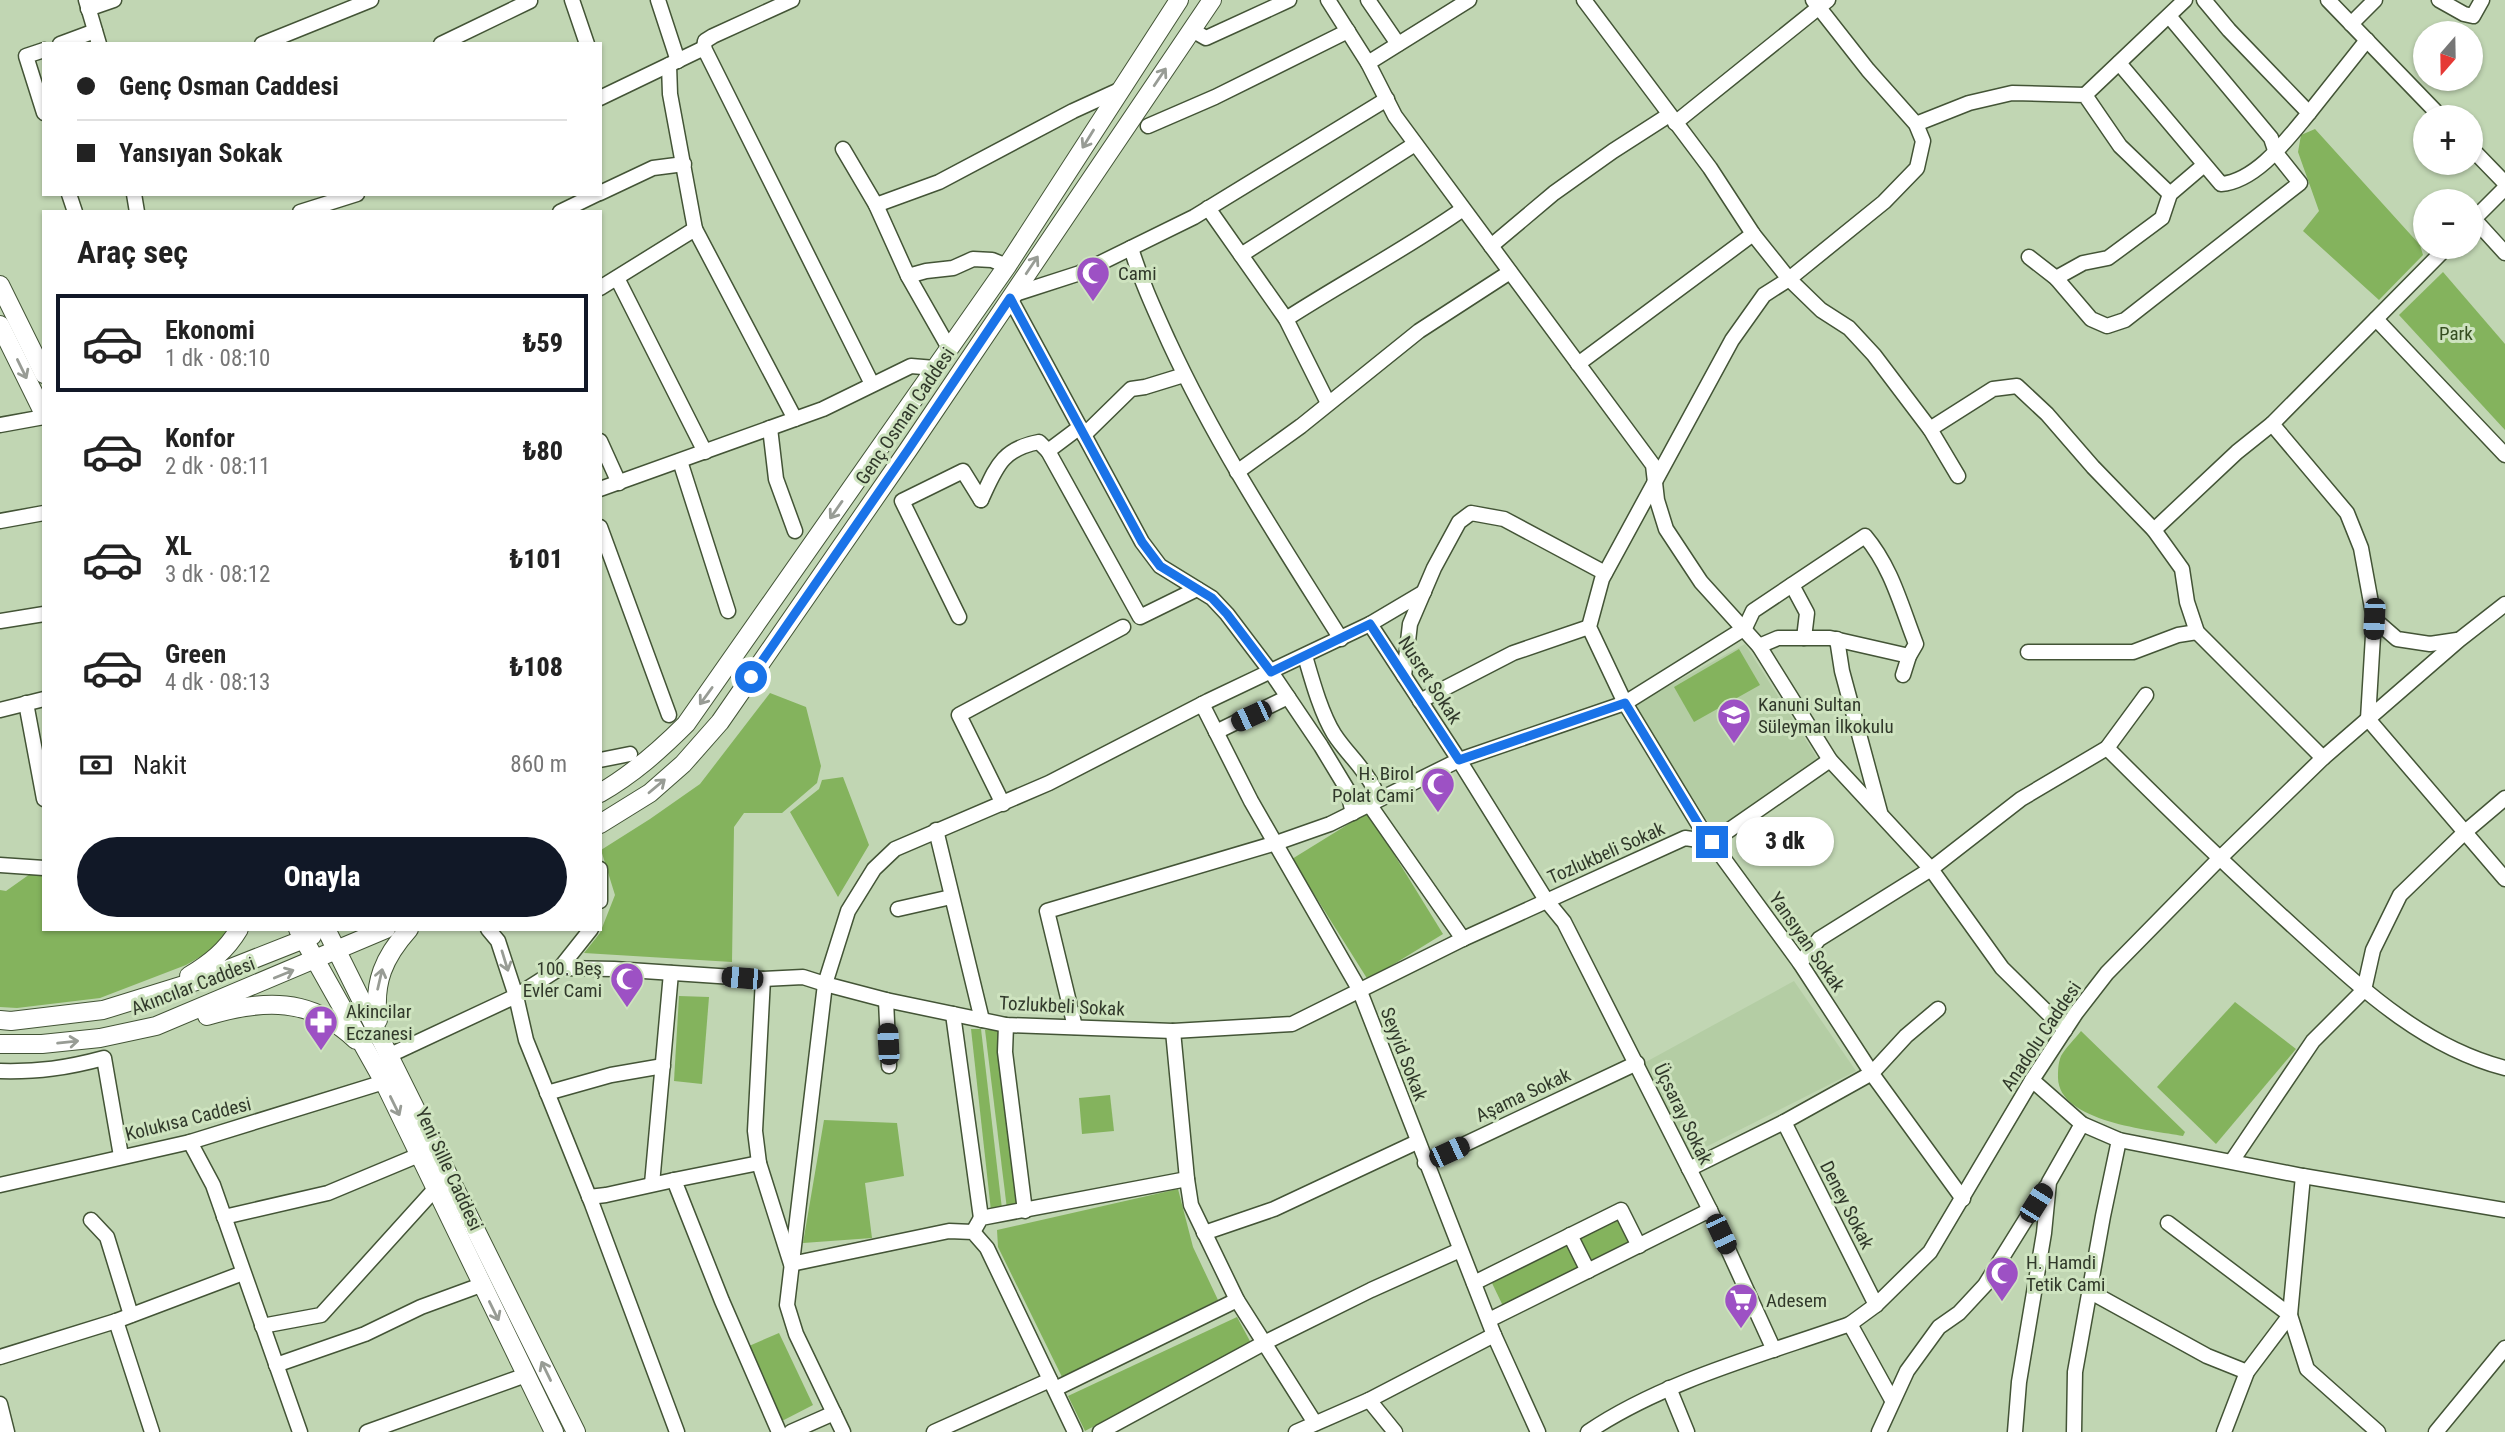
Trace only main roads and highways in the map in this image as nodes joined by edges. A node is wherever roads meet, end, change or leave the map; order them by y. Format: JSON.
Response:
{"nodes":[{"id":1,"x":1179,"y":0,"type":"edge"},
{"id":2,"x":1212,"y":0,"type":"edge"},
{"id":3,"x":0,"y":285,"type":"edge"},
{"id":4,"x":0,"y":325,"type":"edge"},
{"id":5,"x":42,"y":365,"type":"edge"},
{"id":6,"x":42,"y":411,"type":"edge"},
{"id":7,"x":602,"y":792,"type":"edge"},
{"id":8,"x":602,"y":823,"type":"edge"},
{"id":9,"x":238,"y":931,"type":"edge"},
{"id":10,"x":327,"y":931,"type":"edge"},
{"id":11,"x":382,"y":931,"type":"edge"},
{"id":12,"x":407,"y":931,"type":"edge"},
{"id":13,"x":301,"y":935,"type":"edge"},
{"id":14,"x":338,"y":951,"type":"junction"},
{"id":15,"x":315,"y":961,"type":"junction"},
{"id":16,"x":162,"y":992,"type":"junction"},
{"id":17,"x":0,"y":1020,"type":"edge"},
{"id":18,"x":156,"y":1026,"type":"junction"},
{"id":19,"x":381,"y":1037,"type":"junction"},
{"id":20,"x":0,"y":1044,"type":"edge"},
{"id":21,"x":368,"y":1052,"type":"junction"},
{"id":22,"x":554,"y":1432,"type":"edge"},
{"id":23,"x":576,"y":1432,"type":"edge"}],
"edges":[{"from":1,"to":7,"type":"main road","name":"Genç Osman Caddesi","one_way":true},
{"from":8,"to":2,"type":"main road","name":"Genç Osman Caddesi","one_way":true},
{"from":3,"to":5,"type":"main road"},
{"from":4,"to":6,"type":"main road","one_way":true},
{"from":9,"to":16,"type":"main road"},
{"from":10,"to":14,"type":"main road","name":"Yeni Sille Caddesi"},
{"from":11,"to":14,"type":"main road"},
{"from":19,"to":12,"type":"main road","one_way":true},
{"from":13,"to":15,"type":"main road","name":"Yeni Sille Caddesi"},
{"from":13,"to":16,"type":"main road","name":"Akıncılar Caddesi"},
{"from":14,"to":15,"type":"main road"},
{"from":14,"to":19,"type":"main road","name":"Yeni Sille Caddesi"},
{"from":18,"to":15,"type":"main road","name":"Akıncılar Caddesi","one_way":true},
{"from":15,"to":21,"type":"main road","name":"Yeni Sille Caddesi"},
{"from":16,"to":17,"type":"main road","name":"Akıncılar Caddesi"},
{"from":20,"to":18,"type":"main road","name":"Akıncılar Caddesi","one_way":true},
{"from":18,"to":21,"type":"main road"},
{"from":23,"to":19,"type":"main road","name":"Yeni Sille Caddesi","one_way":true},
{"from":21,"to":22,"type":"main road","name":"Yeni Sille Caddesi","one_way":true}]}
